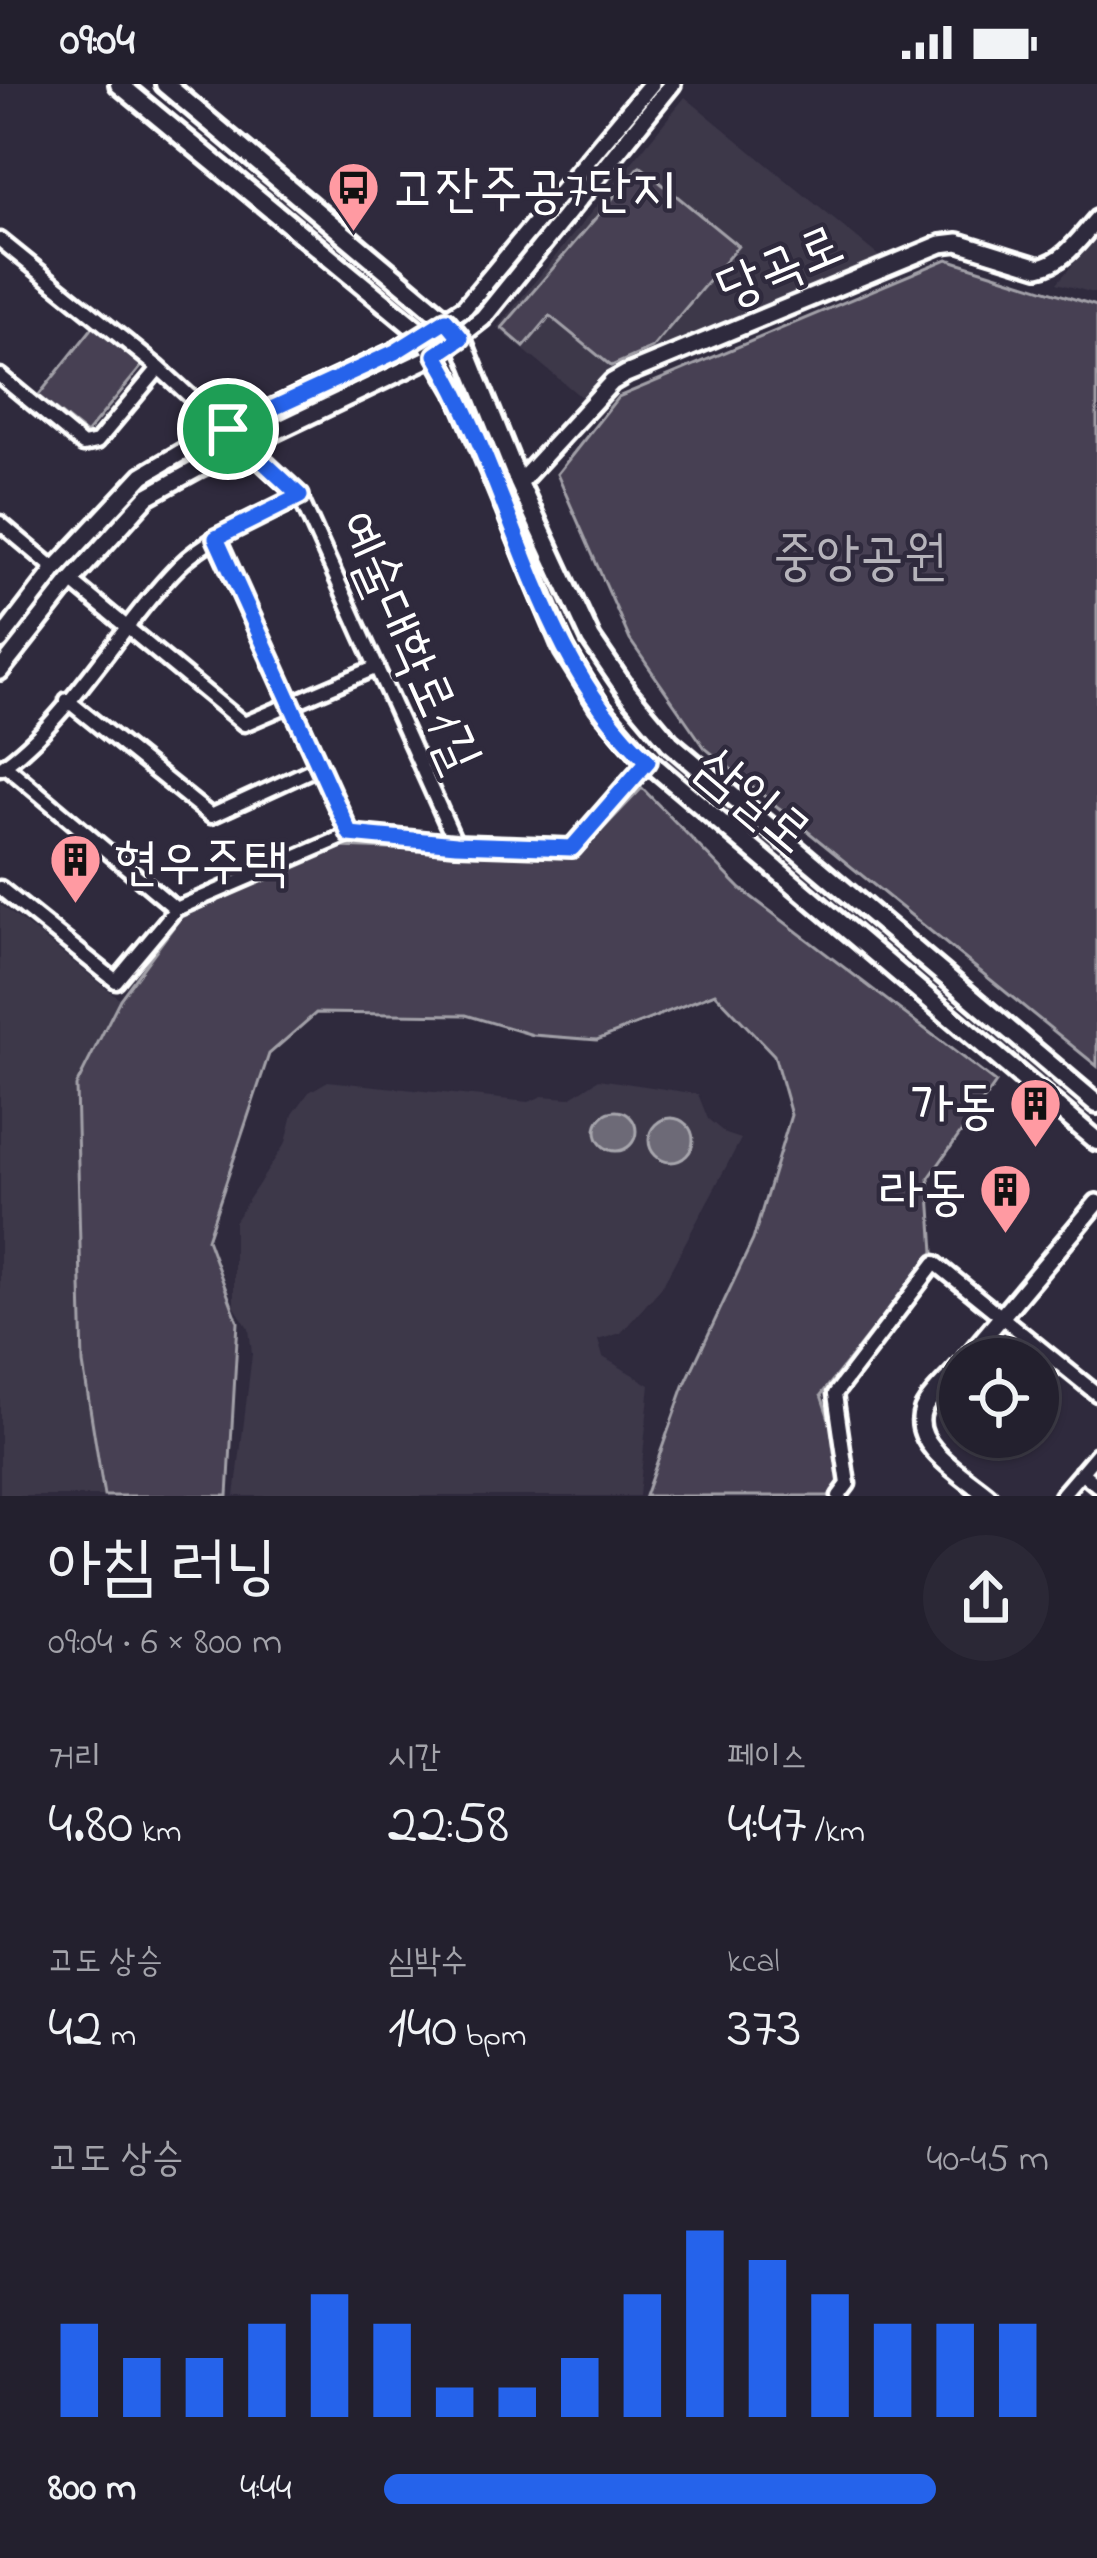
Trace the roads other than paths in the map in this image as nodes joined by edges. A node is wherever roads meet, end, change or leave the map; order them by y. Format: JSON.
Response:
{"nodes":[{"id":1,"x":119,"y":84,"type":"edge"},
{"id":2,"x":164,"y":84,"type":"edge"},
{"id":3,"x":651,"y":84,"type":"edge"},
{"id":4,"x":672,"y":84,"type":"edge"},
{"id":5,"x":1097,"y":219,"type":"edge"},
{"id":6,"x":0,"y":240,"type":"edge"},
{"id":7,"x":446,"y":320,"type":"junction"},
{"id":8,"x":423,"y":335,"type":"junction"},
{"id":9,"x":461,"y":338,"type":"junction"},
{"id":10,"x":436,"y":355,"type":"junction"},
{"id":11,"x":159,"y":368,"type":"junction"},
{"id":12,"x":0,"y":376,"type":"edge"},
{"id":13,"x":228,"y":429,"type":"junction"},
{"id":14,"x":248,"y":446,"type":"junction"},
{"id":15,"x":519,"y":483,"type":"junction"},
{"id":16,"x":300,"y":496,"type":"junction"},
{"id":17,"x":0,"y":523,"type":"edge"},
{"id":18,"x":216,"y":538,"type":"junction"},
{"id":19,"x":55,"y":569,"type":"junction"},
{"id":20,"x":71,"y":580,"type":"junction"},
{"id":21,"x":129,"y":626,"type":"junction"},
{"id":22,"x":0,"y":641,"type":"edge"},
{"id":23,"x":377,"y":667,"type":"junction"},
{"id":24,"x":0,"y":670,"type":"edge"},
{"id":25,"x":68,"y":700,"type":"junction"},
{"id":26,"x":292,"y":704,"type":"junction"},
{"id":27,"x":648,"y":761,"type":"junction"},
{"id":28,"x":320,"y":766,"type":"junction"},
{"id":29,"x":2,"y":767,"type":"edge"},
{"id":30,"x":350,"y":834,"type":"junction"},
{"id":31,"x":456,"y":844,"type":"junction"},
{"id":32,"x":0,"y":889,"type":"edge"},
{"id":33,"x":176,"y":909,"type":"junction"},
{"id":34,"x":1097,"y":1104,"type":"edge"},
{"id":35,"x":1097,"y":1141,"type":"edge"},
{"id":36,"x":1097,"y":1203,"type":"edge"},
{"id":37,"x":1001,"y":1318,"type":"junction"},
{"id":38,"x":984,"y":1338,"type":"edge"},
{"id":39,"x":939,"y":1390,"type":"edge"},
{"id":40,"x":1097,"y":1394,"type":"edge"},
{"id":41,"x":939,"y":1454,"type":"edge"},
{"id":42,"x":1097,"y":1454,"type":"edge"},
{"id":43,"x":943,"y":1458,"type":"edge"},
{"id":44,"x":1081,"y":1472,"type":"junction"},
{"id":45,"x":1097,"y":1485,"type":"edge"},
{"id":46,"x":839,"y":1496,"type":"edge"},
{"id":47,"x":988,"y":1496,"type":"edge"},
{"id":48,"x":1061,"y":1496,"type":"edge"}],
"edges":[{"from":1,"to":8,"type":"main road","name":"삼일로"},
{"from":2,"to":7,"type":"main road","name":"삼일로"},
{"from":3,"to":7,"type":"street"},
{"from":4,"to":9,"type":"street"},
{"from":5,"to":15,"type":"street","name":"당곡로"},
{"from":6,"to":11,"type":"street","name":"예술대학로1길"},
{"from":7,"to":8,"type":"street"},
{"from":7,"to":9,"type":"main road","name":"삼일로"},
{"from":8,"to":10,"type":"main road","name":"삼일로"},
{"from":8,"to":13,"type":"street"},
{"from":9,"to":10,"type":"street"},
{"from":9,"to":15,"type":"main road","name":"삼일로"},
{"from":10,"to":14,"type":"street"},
{"from":10,"to":27,"type":"main road","name":"삼일로"},
{"from":11,"to":12,"type":"street"},
{"from":11,"to":13,"type":"street","name":"예술대학로1길"},
{"from":13,"to":14,"type":"street","name":"예술대학로1길"},
{"from":13,"to":19,"type":"street"},
{"from":14,"to":16,"type":"street","name":"예술대학로1길"},
{"from":14,"to":20,"type":"street"},
{"from":15,"to":34,"type":"main road","name":"삼일로"},
{"from":16,"to":18,"type":"street"},
{"from":16,"to":23,"type":"street","name":"예술대학로1길"},
{"from":17,"to":19,"type":"street"},
{"from":18,"to":21,"type":"street"},
{"from":18,"to":26,"type":"street"},
{"from":19,"to":22,"type":"street"},
{"from":20,"to":21,"type":"street"},
{"from":20,"to":24,"type":"street"},
{"from":21,"to":25,"type":"street"},
{"from":21,"to":26,"type":"street"},
{"from":23,"to":26,"type":"street"},
{"from":23,"to":31,"type":"street","name":"예술대학로1길"},
{"from":25,"to":28,"type":"street"},
{"from":25,"to":29,"type":"street"},
{"from":26,"to":28,"type":"street"},
{"from":27,"to":31,"type":"street"},
{"from":27,"to":35,"type":"main road","name":"삼일로"},
{"from":28,"to":30,"type":"street"},
{"from":29,"to":33,"type":"street"},
{"from":30,"to":31,"type":"street"},
{"from":30,"to":33,"type":"street"},
{"from":32,"to":33,"type":"street"},
{"from":36,"to":37,"type":"street"},
{"from":37,"to":38,"type":"street"},
{"from":37,"to":40,"type":"street"},
{"from":37,"to":46,"type":"street"},
{"from":39,"to":41,"type":"street"},
{"from":42,"to":44,"type":"street"},
{"from":43,"to":47,"type":"street"},
{"from":44,"to":45,"type":"street"},
{"from":44,"to":48,"type":"street"}]}
